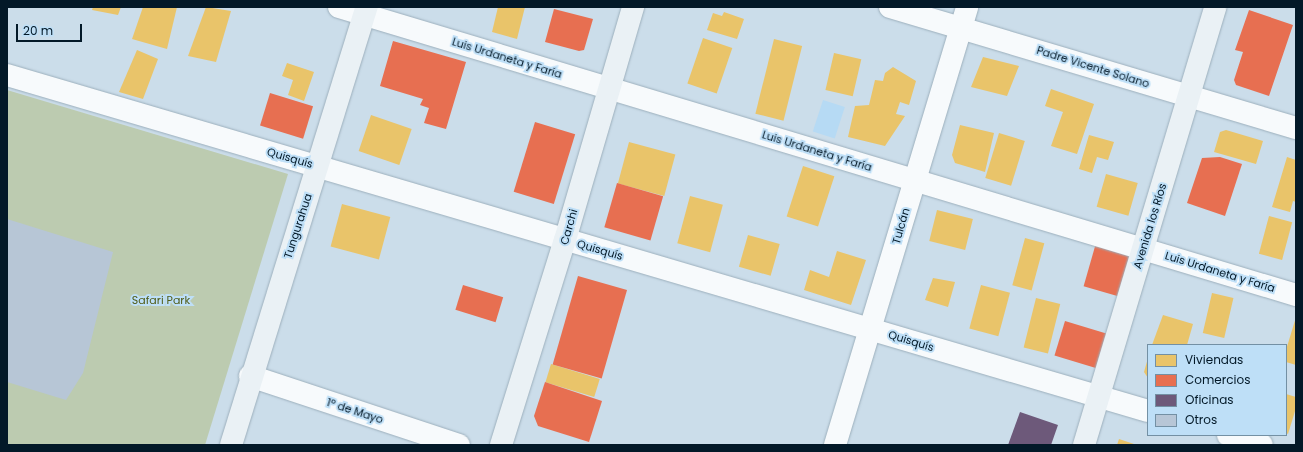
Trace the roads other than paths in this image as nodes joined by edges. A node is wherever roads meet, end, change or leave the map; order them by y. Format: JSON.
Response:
{"nodes":[{"id":1,"x":339,"y":7,"type":"edge"},
{"id":2,"x":633,"y":7,"type":"edge"},
{"id":3,"x":890,"y":7,"type":"edge"},
{"id":4,"x":967,"y":7,"type":"edge"},
{"id":5,"x":1215,"y":7,"type":"edge"},
{"id":6,"x":366,"y":11,"type":"edge"},
{"id":7,"x":960,"y":27,"type":"junction"},
{"id":8,"x":7,"y":74,"type":"edge"},
{"id":9,"x":608,"y":88,"type":"junction"},
{"id":10,"x":1189,"y":96,"type":"junction"},
{"id":11,"x":1296,"y":128,"type":"edge"},
{"id":12,"x":317,"y":166,"type":"junction"},
{"id":13,"x":914,"y":180,"type":"junction"},
{"id":14,"x":565,"y":240,"type":"junction"},
{"id":15,"x":1143,"y":249,"type":"junction"},
{"id":16,"x":1296,"y":295,"type":"edge"},
{"id":17,"x":871,"y":328,"type":"junction"},
{"id":18,"x":250,"y":376,"type":"junction"},
{"id":19,"x":1099,"y":396,"type":"junction"},
{"id":20,"x":1147,"y":411,"type":"edge"},
{"id":21,"x":1231,"y":436,"type":"edge"},
{"id":22,"x":231,"y":445,"type":"edge"},
{"id":23,"x":459,"y":445,"type":"edge"},
{"id":24,"x":501,"y":445,"type":"edge"},
{"id":25,"x":835,"y":445,"type":"edge"},
{"id":26,"x":1084,"y":445,"type":"edge"},
{"id":27,"x":1262,"y":445,"type":"edge"}],
"edges":[{"from":1,"to":6,"type":"street","name":"Luis Urdaneta y Faría"},
{"from":2,"to":9,"type":"main road","name":"Carchi"},
{"from":3,"to":7,"type":"street","name":"Padre Vicente Solano"},
{"from":4,"to":7,"type":"street","name":"Tulcán"},
{"from":5,"to":10,"type":"main road","name":"Avenida los Ríos"},
{"from":6,"to":9,"type":"street","name":"Luis Urdaneta y Faría"},
{"from":6,"to":12,"type":"main road","name":"Tungurahua"},
{"from":7,"to":10,"type":"street","name":"Padre Vicente Solano"},
{"from":7,"to":13,"type":"street","name":"Tulcán"},
{"from":8,"to":12,"type":"street","name":"Quisquís"},
{"from":9,"to":13,"type":"street","name":"Luis Urdaneta y Faría"},
{"from":9,"to":14,"type":"main road","name":"Carchi"},
{"from":10,"to":11,"type":"street","name":"Padre Vicente Solano"},
{"from":10,"to":15,"type":"main road","name":"Avenida los Ríos"},
{"from":12,"to":14,"type":"street","name":"Quisquís"},
{"from":12,"to":18,"type":"main road","name":"Tungurahua"},
{"from":13,"to":15,"type":"street","name":"Luis Urdaneta y Faría"},
{"from":13,"to":17,"type":"street","name":"Tulcán"},
{"from":14,"to":17,"type":"street","name":"Quisquís"},
{"from":14,"to":24,"type":"main road","name":"Carchi"},
{"from":15,"to":16,"type":"street","name":"Luis Urdaneta y Faría"},
{"from":15,"to":19,"type":"main road","name":"Avenida los Ríos"},
{"from":17,"to":19,"type":"street","name":"Quisquís"},
{"from":17,"to":25,"type":"street","name":"Tulcán"},
{"from":18,"to":22,"type":"main road","name":"Tungurahua"},
{"from":18,"to":23,"type":"street","name":"1º de Mayo"},
{"from":19,"to":20,"type":"street","name":"Quisquís"},
{"from":19,"to":26,"type":"main road","name":"Avenida los Ríos"},
{"from":21,"to":27,"type":"street"}]}
